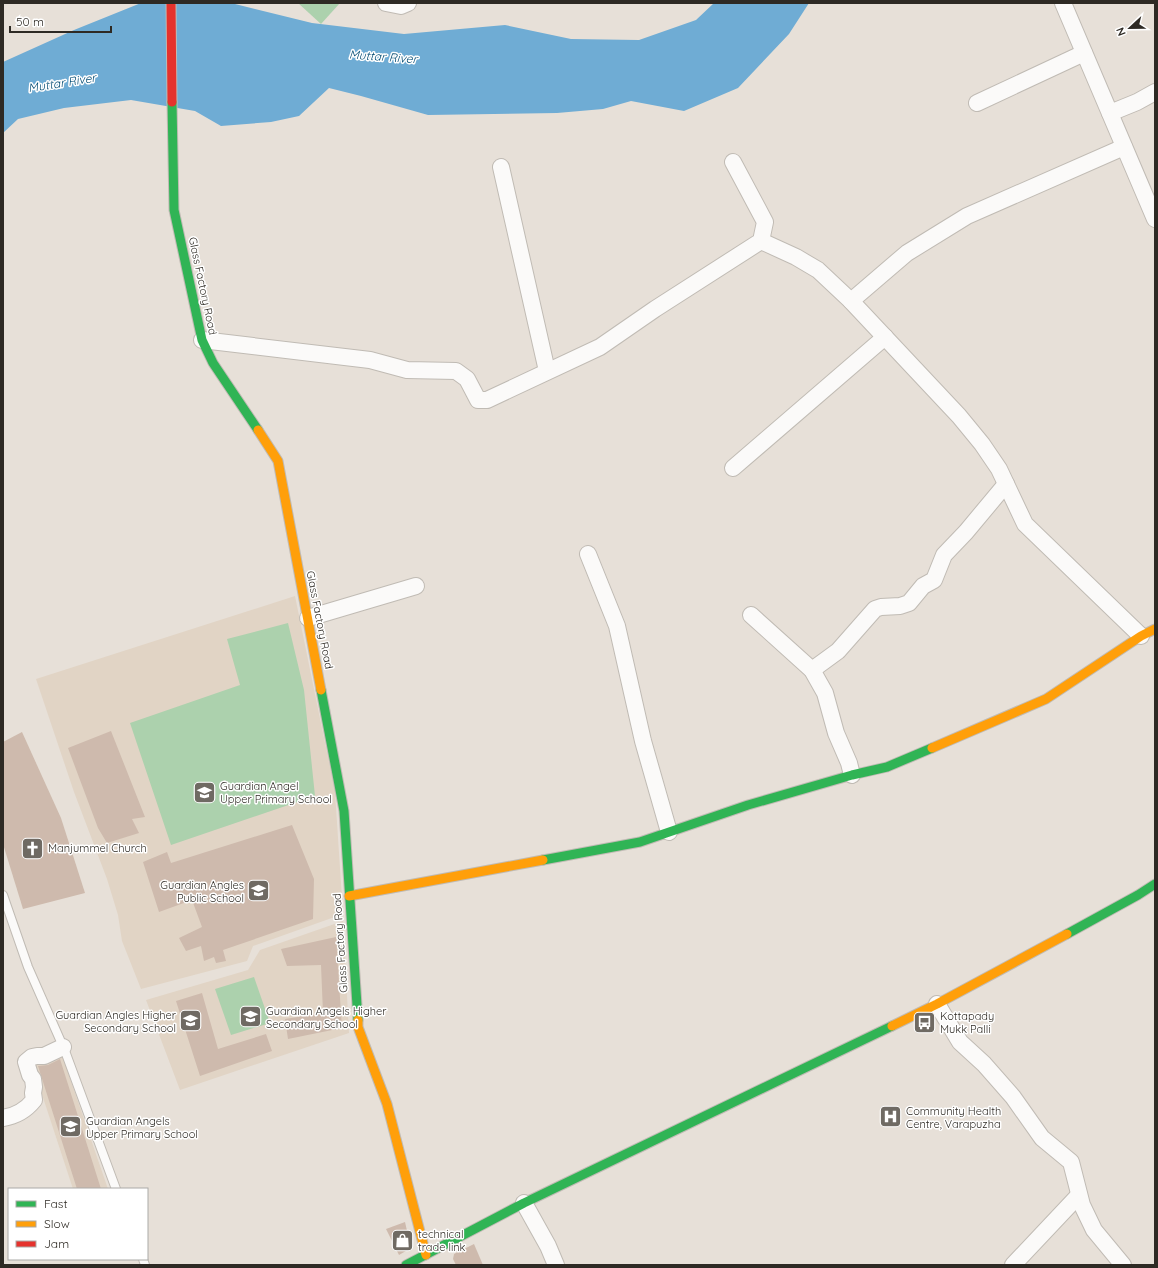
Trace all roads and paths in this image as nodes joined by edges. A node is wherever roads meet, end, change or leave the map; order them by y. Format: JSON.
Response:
{"nodes":[{"id":1,"x":171,"y":3,"type":"edge"},
{"id":2,"x":386,"y":3,"type":"edge"},
{"id":3,"x":408,"y":3,"type":"edge"},
{"id":4,"x":1063,"y":3,"type":"edge"},
{"id":5,"x":1084,"y":53,"type":"junction"},
{"id":6,"x":1155,"y":92,"type":"edge"},
{"id":7,"x":977,"y":103,"type":"dead end"},
{"id":8,"x":1110,"y":113,"type":"junction"},
{"id":9,"x":1124,"y":147,"type":"junction"},
{"id":10,"x":733,"y":162,"type":"dead end"},
{"id":11,"x":500,"y":167,"type":"dead end"},
{"id":12,"x":1155,"y":219,"type":"edge"},
{"id":13,"x":762,"y":241,"type":"junction"},
{"id":14,"x":851,"y":301,"type":"junction"},
{"id":15,"x":885,"y":337,"type":"junction"},
{"id":16,"x":202,"y":340,"type":"junction"},
{"id":17,"x":547,"y":372,"type":"junction"},
{"id":18,"x":733,"y":468,"type":"dead end"},
{"id":19,"x":1006,"y":484,"type":"junction"},
{"id":20,"x":588,"y":554,"type":"dead end"},
{"id":21,"x":416,"y":586,"type":"dead end"},
{"id":22,"x":751,"y":614,"type":"dead end"},
{"id":23,"x":308,"y":618,"type":"junction"},
{"id":24,"x":1148,"y":632,"type":"edge"},
{"id":25,"x":812,"y":670,"type":"junction"},
{"id":26,"x":852,"y":776,"type":"junction"},
{"id":27,"x":669,"y":832,"type":"junction"},
{"id":28,"x":1155,"y":884,"type":"edge"},
{"id":29,"x":3,"y":895,"type":"edge"},
{"id":30,"x":349,"y":896,"type":"junction"},
{"id":31,"x":937,"y":1004,"type":"junction"},
{"id":32,"x":63,"y":1047,"type":"junction"},
{"id":33,"x":3,"y":1118,"type":"edge"},
{"id":34,"x":116,"y":1188,"type":"edge"},
{"id":35,"x":1079,"y":1195,"type":"junction"},
{"id":36,"x":524,"y":1203,"type":"junction"},
{"id":37,"x":426,"y":1255,"type":"junction"},
{"id":38,"x":406,"y":1265,"type":"edge"},
{"id":39,"x":556,"y":1265,"type":"edge"},
{"id":40,"x":1013,"y":1265,"type":"edge"},
{"id":41,"x":1123,"y":1265,"type":"edge"}],
"edges":[{"from":1,"to":16,"type":"main road","name":"Glass Factory Road"},
{"from":2,"to":3,"type":"street"},
{"from":4,"to":5,"type":"street"},
{"from":5,"to":7,"type":"street"},
{"from":5,"to":8,"type":"street"},
{"from":6,"to":8,"type":"street"},
{"from":8,"to":9,"type":"street"},
{"from":9,"to":12,"type":"street"},
{"from":9,"to":14,"type":"street"},
{"from":10,"to":13,"type":"street"},
{"from":11,"to":17,"type":"street"},
{"from":13,"to":14,"type":"street"},
{"from":13,"to":17,"type":"street"},
{"from":14,"to":15,"type":"street"},
{"from":15,"to":18,"type":"street"},
{"from":15,"to":19,"type":"street"},
{"from":16,"to":17,"type":"street"},
{"from":16,"to":23,"type":"main road","name":"Glass Factory Road"},
{"from":19,"to":24,"type":"street"},
{"from":19,"to":25,"type":"street"},
{"from":20,"to":27,"type":"street"},
{"from":21,"to":23,"type":"street"},
{"from":22,"to":25,"type":"street"},
{"from":23,"to":30,"type":"main road","name":"Glass Factory Road"},
{"from":24,"to":26,"type":"main road"},
{"from":25,"to":26,"type":"street"},
{"from":26,"to":27,"type":"main road"},
{"from":27,"to":30,"type":"main road"},
{"from":28,"to":31,"type":"main road"},
{"from":29,"to":32,"type":"lane"},
{"from":30,"to":37,"type":"main road","name":"Glass Factory Road"},
{"from":31,"to":35,"type":"street"},
{"from":31,"to":36,"type":"main road"},
{"from":32,"to":33,"type":"street"},
{"from":32,"to":34,"type":"lane"},
{"from":35,"to":40,"type":"street"},
{"from":35,"to":41,"type":"street"},
{"from":36,"to":37,"type":"main road"},
{"from":36,"to":39,"type":"street"},
{"from":37,"to":38,"type":"main road"}]}
